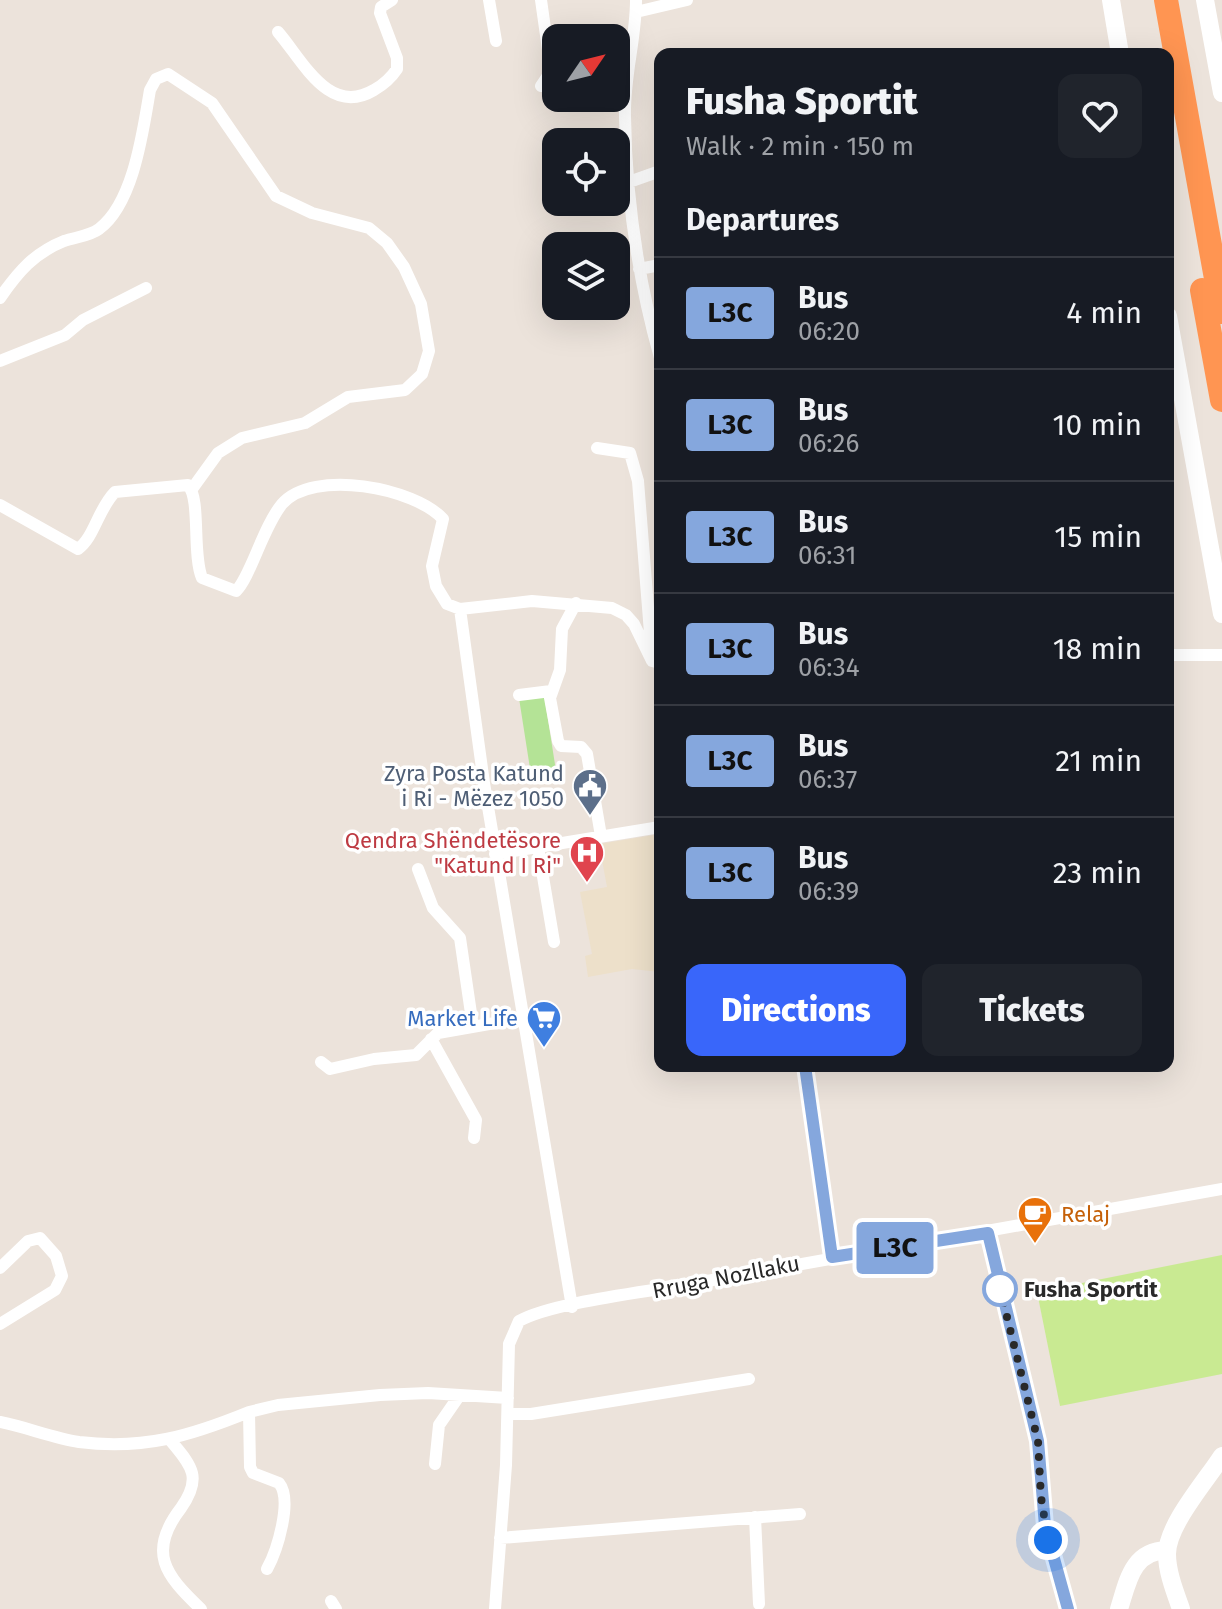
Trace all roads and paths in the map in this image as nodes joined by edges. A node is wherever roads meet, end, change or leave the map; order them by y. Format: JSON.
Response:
{"nodes":[{"id":1,"x":392,"y":0,"type":"edge"},
{"id":2,"x":489,"y":0,"type":"edge"},
{"id":3,"x":541,"y":0,"type":"edge"},
{"id":4,"x":687,"y":0,"type":"edge"},
{"id":5,"x":1111,"y":0,"type":"edge"},
{"id":6,"x":1149,"y":0,"type":"edge"},
{"id":7,"x":1166,"y":0,"type":"edge"},
{"id":8,"x":1205,"y":0,"type":"edge"},
{"id":9,"x":636,"y":6,"type":"edge"},
{"id":10,"x":278,"y":32,"type":"dead end"},
{"id":11,"x":496,"y":41,"type":"dead end"},
{"id":12,"x":1119,"y":48,"type":"edge"},
{"id":13,"x":1158,"y":48,"type":"edge"},
{"id":14,"x":541,"y":86,"type":"dead end"},
{"id":15,"x":1222,"y":93,"type":"edge"},
{"id":16,"x":626,"y":128,"type":"edge"},
{"id":17,"x":1174,"y":136,"type":"edge"},
{"id":18,"x":654,"y":173,"type":"edge"},
{"id":19,"x":630,"y":182,"type":"edge"},
{"id":20,"x":630,"y":191,"type":"edge"},
{"id":21,"x":654,"y":266,"type":"edge"},
{"id":22,"x":639,"y":269,"type":"junction"},
{"id":23,"x":146,"y":288,"type":"dead end"},
{"id":24,"x":0,"y":298,"type":"edge"},
{"id":25,"x":1222,"y":312,"type":"edge"},
{"id":26,"x":654,"y":333,"type":"edge"},
{"id":27,"x":1174,"y":349,"type":"edge"},
{"id":28,"x":0,"y":361,"type":"edge"},
{"id":29,"x":1222,"y":400,"type":"edge"},
{"id":30,"x":597,"y":448,"type":"dead end"},
{"id":31,"x":192,"y":489,"type":"junction"},
{"id":32,"x":0,"y":505,"type":"edge"},
{"id":33,"x":576,"y":603,"type":"junction"},
{"id":34,"x":460,"y":609,"type":"junction"},
{"id":35,"x":1222,"y":614,"type":"edge"},
{"id":36,"x":654,"y":642,"type":"edge"},
{"id":37,"x":1174,"y":655,"type":"edge"},
{"id":38,"x":1222,"y":655,"type":"edge"},
{"id":39,"x":654,"y":659,"type":"edge"},
{"id":40,"x":551,"y":691,"type":"junction"},
{"id":41,"x":519,"y":695,"type":"dead end"},
{"id":42,"x":654,"y":828,"type":"edge"},
{"id":43,"x":601,"y":836,"type":"junction"},
{"id":44,"x":538,"y":847,"type":"junction"},
{"id":45,"x":495,"y":854,"type":"junction"},
{"id":46,"x":418,"y":869,"type":"dead end"},
{"id":47,"x":554,"y":942,"type":"dead end"},
{"id":48,"x":523,"y":1018,"type":"junction"},
{"id":49,"x":473,"y":1027,"type":"junction"},
{"id":50,"x":431,"y":1039,"type":"junction"},
{"id":51,"x":321,"y":1062,"type":"dead end"},
{"id":52,"x":806,"y":1072,"type":"edge"},
{"id":53,"x":474,"y":1138,"type":"dead end"},
{"id":54,"x":1222,"y":1189,"type":"edge"},
{"id":55,"x":988,"y":1233,"type":"junction"},
{"id":56,"x":832,"y":1257,"type":"junction"},
{"id":57,"x":0,"y":1268,"type":"edge"},
{"id":58,"x":572,"y":1307,"type":"junction"},
{"id":59,"x":0,"y":1324,"type":"edge"},
{"id":60,"x":749,"y":1379,"type":"dead end"},
{"id":61,"x":459,"y":1396,"type":"junction"},
{"id":62,"x":508,"y":1398,"type":"junction"},
{"id":63,"x":249,"y":1412,"type":"junction"},
{"id":64,"x":508,"y":1414,"type":"junction"},
{"id":65,"x":0,"y":1422,"type":"edge"},
{"id":66,"x":171,"y":1441,"type":"junction"},
{"id":67,"x":1222,"y":1456,"type":"edge"},
{"id":68,"x":435,"y":1464,"type":"dead end"},
{"id":69,"x":800,"y":1514,"type":"dead end"},
{"id":70,"x":755,"y":1517,"type":"junction"},
{"id":71,"x":500,"y":1538,"type":"junction"},
{"id":72,"x":1167,"y":1550,"type":"junction"},
{"id":73,"x":267,"y":1569,"type":"dead end"},
{"id":74,"x":759,"y":1604,"type":"dead end"},
{"id":75,"x":201,"y":1609,"type":"edge"},
{"id":76,"x":495,"y":1609,"type":"edge"},
{"id":77,"x":1068,"y":1609,"type":"edge"},
{"id":78,"x":1119,"y":1609,"type":"edge"},
{"id":79,"x":1181,"y":1609,"type":"edge"}],
"edges":[{"from":1,"to":10,"type":"street"},
{"from":2,"to":11,"type":"street"},
{"from":3,"to":14,"type":"street"},
{"from":4,"to":9,"type":"street"},
{"from":5,"to":12,"type":"main road"},
{"from":6,"to":13,"type":"highway"},
{"from":7,"to":25,"type":"highway"},
{"from":8,"to":15,"type":"main road"},
{"from":9,"to":16,"type":"street"},
{"from":17,"to":29,"type":"highway"},
{"from":18,"to":19,"type":"street"},
{"from":20,"to":22,"type":"street"},
{"from":21,"to":22,"type":"street"},
{"from":22,"to":26,"type":"street"},
{"from":23,"to":28,"type":"street"},
{"from":24,"to":31,"type":"street"},
{"from":27,"to":35,"type":"main road"},
{"from":30,"to":36,"type":"street"},
{"from":31,"to":32,"type":"street"},
{"from":31,"to":34,"type":"street"},
{"from":33,"to":34,"type":"street"},
{"from":33,"to":39,"type":"street"},
{"from":33,"to":40,"type":"street"},
{"from":34,"to":45,"type":"street"},
{"from":37,"to":38,"type":"street"},
{"from":40,"to":41,"type":"street"},
{"from":40,"to":43,"type":"street"},
{"from":42,"to":43,"type":"street"},
{"from":43,"to":44,"type":"street"},
{"from":44,"to":45,"type":"street"},
{"from":44,"to":47,"type":"street"},
{"from":45,"to":48,"type":"street"},
{"from":46,"to":49,"type":"street"},
{"from":48,"to":49,"type":"street"},
{"from":48,"to":58,"type":"street"},
{"from":49,"to":50,"type":"street"},
{"from":50,"to":51,"type":"street"},
{"from":50,"to":53,"type":"street"},
{"from":52,"to":56,"type":"street"},
{"from":54,"to":55,"type":"street","name":"Rruga Nozllaku"},
{"from":55,"to":56,"type":"street","name":"Rruga Nozllaku"},
{"from":55,"to":77,"type":"street"},
{"from":56,"to":58,"type":"street","name":"Rruga Nozllaku"},
{"from":57,"to":59,"type":"street"},
{"from":58,"to":62,"type":"street","name":"Rruga Nozllaku"},
{"from":60,"to":64,"type":"street"},
{"from":61,"to":62,"type":"street"},
{"from":61,"to":63,"type":"street"},
{"from":61,"to":68,"type":"street"},
{"from":62,"to":64,"type":"street","name":"Rruga Nozllaku"},
{"from":63,"to":66,"type":"street"},
{"from":63,"to":73,"type":"street"},
{"from":64,"to":71,"type":"street","name":"Rruga Nozllaku"},
{"from":65,"to":66,"type":"street"},
{"from":66,"to":75,"type":"street"},
{"from":67,"to":72,"type":"main road"},
{"from":69,"to":70,"type":"street"},
{"from":70,"to":71,"type":"street"},
{"from":70,"to":74,"type":"street"},
{"from":71,"to":76,"type":"street","name":"Rruga Nozllaku"},
{"from":72,"to":78,"type":"main road"},
{"from":72,"to":79,"type":"main road"}]}
